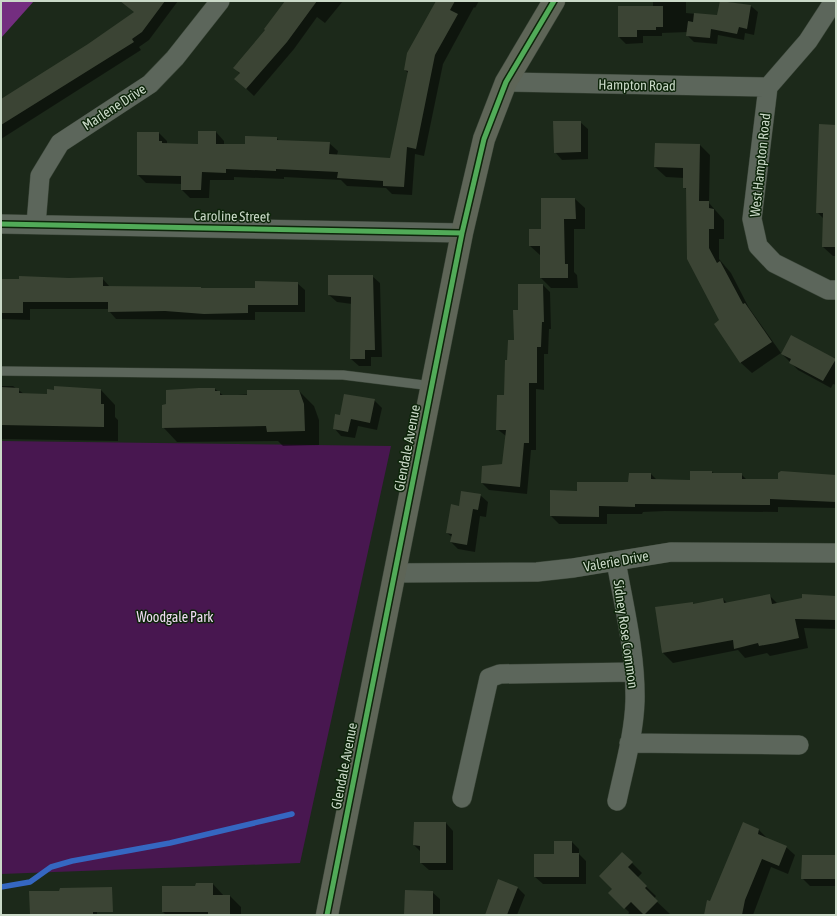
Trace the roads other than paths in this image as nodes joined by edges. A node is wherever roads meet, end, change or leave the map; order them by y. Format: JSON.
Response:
{"nodes":[{"id":1,"x":220,"y":1,"type":"edge"},
{"id":2,"x":554,"y":1,"type":"edge"},
{"id":3,"x":834,"y":1,"type":"edge"},
{"id":4,"x":506,"y":82,"type":"junction"},
{"id":5,"x":768,"y":87,"type":"junction"},
{"id":6,"x":1,"y":224,"type":"edge"},
{"id":7,"x":36,"y":224,"type":"junction"},
{"id":8,"x":462,"y":233,"type":"junction"},
{"id":9,"x":836,"y":290,"type":"edge"},
{"id":10,"x":1,"y":371,"type":"edge"},
{"id":11,"x":432,"y":386,"type":"junction"},
{"id":12,"x":836,"y":553,"type":"edge"},
{"id":13,"x":616,"y":561,"type":"junction"},
{"id":14,"x":395,"y":573,"type":"junction"},
{"id":15,"x":634,"y":672,"type":"junction"},
{"id":16,"x":629,"y":743,"type":"junction"},
{"id":17,"x":800,"y":746,"type":"dead end"},
{"id":18,"x":462,"y":798,"type":"dead end"},
{"id":19,"x":617,"y":801,"type":"dead end"},
{"id":20,"x":327,"y":915,"type":"edge"}],
"edges":[{"from":1,"to":7,"type":"street","name":"Marlene Drive"},
{"from":2,"to":4,"type":"main road","name":"Glendale Avenue"},
{"from":3,"to":5,"type":"street"},
{"from":4,"to":5,"type":"street","name":"Hampton Road"},
{"from":4,"to":8,"type":"main road","name":"Glendale Avenue"},
{"from":5,"to":9,"type":"street","name":"West Hampton Road"},
{"from":6,"to":7,"type":"street","name":"Caroline Street"},
{"from":7,"to":8,"type":"street","name":"Caroline Street"},
{"from":8,"to":11,"type":"main road","name":"Glendale Avenue"},
{"from":10,"to":11,"type":"lane"},
{"from":11,"to":14,"type":"main road","name":"Glendale Avenue"},
{"from":12,"to":13,"type":"street","name":"Valerie Drive"},
{"from":13,"to":14,"type":"street","name":"Valerie Drive"},
{"from":13,"to":15,"type":"street","name":"Sidney Rose Common"},
{"from":14,"to":20,"type":"main road","name":"Glendale Avenue"},
{"from":15,"to":16,"type":"street","name":"Sidney Rose Common"},
{"from":15,"to":18,"type":"street"},
{"from":16,"to":17,"type":"street"},
{"from":16,"to":19,"type":"street","name":"Sidney Rose Common"}]}
